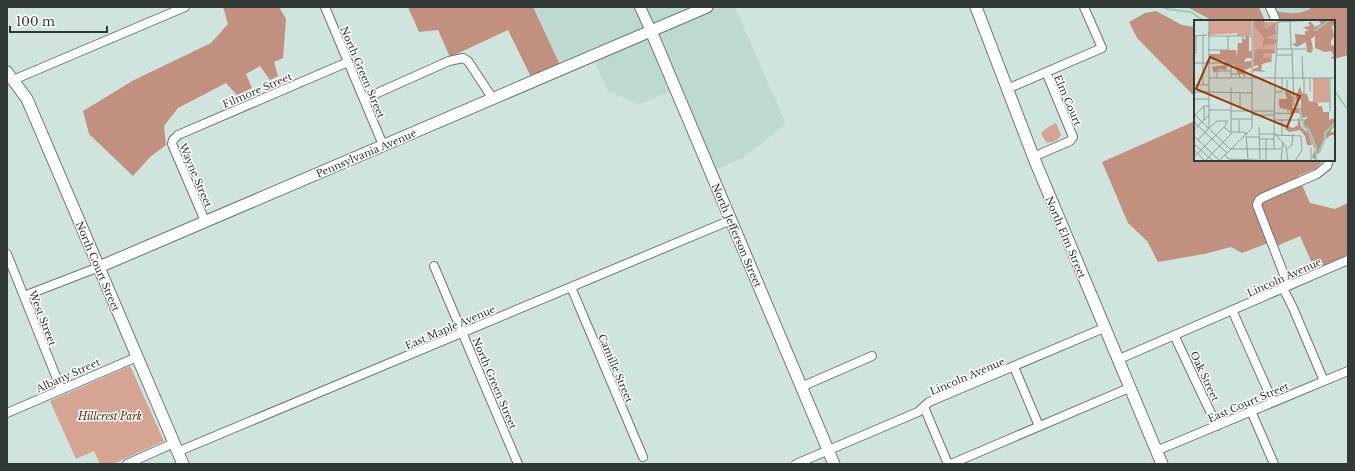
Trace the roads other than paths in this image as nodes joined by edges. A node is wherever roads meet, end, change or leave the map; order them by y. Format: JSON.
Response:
{"nodes":[{"id":1,"x":185,"y":7,"type":"edge"},
{"id":2,"x":325,"y":7,"type":"edge"},
{"id":3,"x":640,"y":7,"type":"edge"},
{"id":4,"x":707,"y":7,"type":"edge"},
{"id":5,"x":976,"y":7,"type":"edge"},
{"id":6,"x":1084,"y":7,"type":"edge"},
{"id":7,"x":1270,"y":7,"type":"edge"},
{"id":8,"x":1276,"y":20,"type":"edge"},
{"id":9,"x":650,"y":31,"type":"junction"},
{"id":10,"x":348,"y":62,"type":"junction"},
{"id":11,"x":1046,"y":72,"type":"junction"},
{"id":12,"x":9,"y":78,"type":"edge"},
{"id":13,"x":1007,"y":89,"type":"junction"},
{"id":14,"x":364,"y":99,"type":"junction"},
{"id":15,"x":493,"y":99,"type":"junction"},
{"id":16,"x":175,"y":137,"type":"joint"},
{"id":17,"x":384,"y":145,"type":"junction"},
{"id":18,"x":1033,"y":157,"type":"junction"},
{"id":19,"x":1328,"y":163,"type":"edge"},
{"id":20,"x":730,"y":220,"type":"junction"},
{"id":21,"x":205,"y":221,"type":"junction"},
{"id":22,"x":7,"y":254,"type":"edge"},
{"id":23,"x":1348,"y":260,"type":"edge"},
{"id":24,"x":434,"y":266,"type":"dead end"},
{"id":25,"x":99,"y":267,"type":"junction"},
{"id":26,"x":571,"y":287,"type":"junction"},
{"id":27,"x":1285,"y":287,"type":"junction"},
{"id":28,"x":24,"y":296,"type":"junction"},
{"id":29,"x":1232,"y":310,"type":"junction"},
{"id":30,"x":1104,"y":328,"type":"junction"},
{"id":31,"x":462,"y":332,"type":"junction"},
{"id":32,"x":1174,"y":335,"type":"junction"},
{"id":33,"x":872,"y":356,"type":"dead end"},
{"id":34,"x":137,"y":357,"type":"junction"},
{"id":35,"x":1117,"y":360,"type":"junction"},
{"id":36,"x":1014,"y":367,"type":"junction"},
{"id":37,"x":1348,"y":371,"type":"edge"},
{"id":38,"x":1324,"y":381,"type":"junction"},
{"id":39,"x":801,"y":387,"type":"junction"},
{"id":40,"x":1129,"y":388,"type":"junction"},
{"id":41,"x":61,"y":389,"type":"junction"},
{"id":42,"x":1273,"y":402,"type":"junction"},
{"id":43,"x":924,"y":407,"type":"junction"},
{"id":44,"x":1252,"y":411,"type":"junction"},
{"id":45,"x":7,"y":413,"type":"edge"},
{"id":46,"x":1039,"y":426,"type":"junction"},
{"id":47,"x":1217,"y":426,"type":"junction"},
{"id":48,"x":175,"y":447,"type":"junction"},
{"id":49,"x":828,"y":451,"type":"junction"},
{"id":50,"x":1156,"y":451,"type":"junction"},
{"id":51,"x":643,"y":456,"type":"dead end"},
{"id":52,"x":127,"y":464,"type":"edge"},
{"id":53,"x":182,"y":464,"type":"edge"},
{"id":54,"x":518,"y":464,"type":"edge"},
{"id":55,"x":796,"y":464,"type":"edge"},
{"id":56,"x":834,"y":464,"type":"edge"},
{"id":57,"x":950,"y":464,"type":"edge"},
{"id":58,"x":1162,"y":464,"type":"edge"},
{"id":59,"x":1274,"y":464,"type":"edge"}],
"edges":[{"from":1,"to":12,"type":"street"},
{"from":2,"to":10,"type":"street","name":"North Green Street"},
{"from":3,"to":9,"type":"street","name":"North Jefferson Street"},
{"from":4,"to":9,"type":"main road","name":"Pennsylvania Avenue"},
{"from":5,"to":13,"type":"main road","name":"North Elm Street"},
{"from":6,"to":11,"type":"street"},
{"from":7,"to":8,"type":"street"},
{"from":9,"to":15,"type":"main road","name":"Pennsylvania Avenue"},
{"from":9,"to":20,"type":"main road","name":"North Jefferson Street"},
{"from":10,"to":14,"type":"street","name":"North Green Street"},
{"from":10,"to":16,"type":"street","name":"Filmore Street"},
{"from":11,"to":13,"type":"street"},
{"from":11,"to":18,"type":"street","name":"Elm Court"},
{"from":12,"to":25,"type":"main road","name":"North Court Street"},
{"from":13,"to":18,"type":"main road","name":"North Elm Street"},
{"from":14,"to":15,"type":"street"},
{"from":14,"to":17,"type":"street","name":"North Green Street"},
{"from":15,"to":17,"type":"main road","name":"Pennsylvania Avenue"},
{"from":16,"to":21,"type":"street","name":"Wayne Street"},
{"from":17,"to":21,"type":"main road","name":"Pennsylvania Avenue"},
{"from":18,"to":30,"type":"main road","name":"North Elm Street"},
{"from":19,"to":27,"type":"street"},
{"from":20,"to":26,"type":"street","name":"East Maple Avenue"},
{"from":20,"to":39,"type":"main road","name":"North Jefferson Street"},
{"from":21,"to":25,"type":"main road","name":"Pennsylvania Avenue"},
{"from":22,"to":28,"type":"street","name":"West Street"},
{"from":23,"to":27,"type":"street","name":"Lincoln Avenue"},
{"from":24,"to":31,"type":"street","name":"North Green Street"},
{"from":25,"to":28,"type":"street","name":"Pennsylvania Avenue"},
{"from":25,"to":34,"type":"main road","name":"North Court Street"},
{"from":26,"to":31,"type":"street","name":"East Maple Avenue"},
{"from":26,"to":51,"type":"street","name":"Camille Street"},
{"from":27,"to":29,"type":"street","name":"Lincoln Avenue"},
{"from":27,"to":38,"type":"street"},
{"from":28,"to":41,"type":"street","name":"West Street"},
{"from":29,"to":32,"type":"street","name":"Lincoln Avenue"},
{"from":29,"to":42,"type":"street"},
{"from":30,"to":35,"type":"main road","name":"North Elm Street"},
{"from":30,"to":36,"type":"street","name":"Lincoln Avenue"},
{"from":31,"to":48,"type":"street","name":"East Maple Avenue"},
{"from":31,"to":54,"type":"street","name":"North Green Street"},
{"from":32,"to":35,"type":"street","name":"Lincoln Avenue"},
{"from":32,"to":47,"type":"street","name":"Oak Street"},
{"from":33,"to":39,"type":"street"},
{"from":34,"to":41,"type":"street","name":"Albany Street"},
{"from":34,"to":48,"type":"main road","name":"North Court Street"},
{"from":35,"to":40,"type":"main road","name":"North Elm Street"},
{"from":36,"to":43,"type":"street","name":"Lincoln Avenue"},
{"from":36,"to":46,"type":"street"},
{"from":37,"to":38,"type":"street","name":"East Court Street"},
{"from":38,"to":42,"type":"street","name":"East Court Street"},
{"from":39,"to":49,"type":"main road","name":"North Jefferson Street"},
{"from":40,"to":46,"type":"street"},
{"from":40,"to":50,"type":"main road","name":"North Elm Street"},
{"from":41,"to":45,"type":"street","name":"Albany Street"},
{"from":42,"to":44,"type":"street","name":"East Court Street"},
{"from":43,"to":49,"type":"street","name":"Lincoln Avenue"},
{"from":43,"to":57,"type":"street"},
{"from":44,"to":47,"type":"street","name":"East Court Street"},
{"from":44,"to":59,"type":"street"},
{"from":46,"to":57,"type":"street"},
{"from":47,"to":50,"type":"street","name":"East Court Street"},
{"from":48,"to":52,"type":"street","name":"East Maple Avenue"},
{"from":48,"to":53,"type":"main road","name":"North Court Street"},
{"from":49,"to":55,"type":"street","name":"Lincoln Avenue"},
{"from":49,"to":56,"type":"main road","name":"North Jefferson Street"},
{"from":50,"to":58,"type":"main road","name":"North Elm Street"}]}
